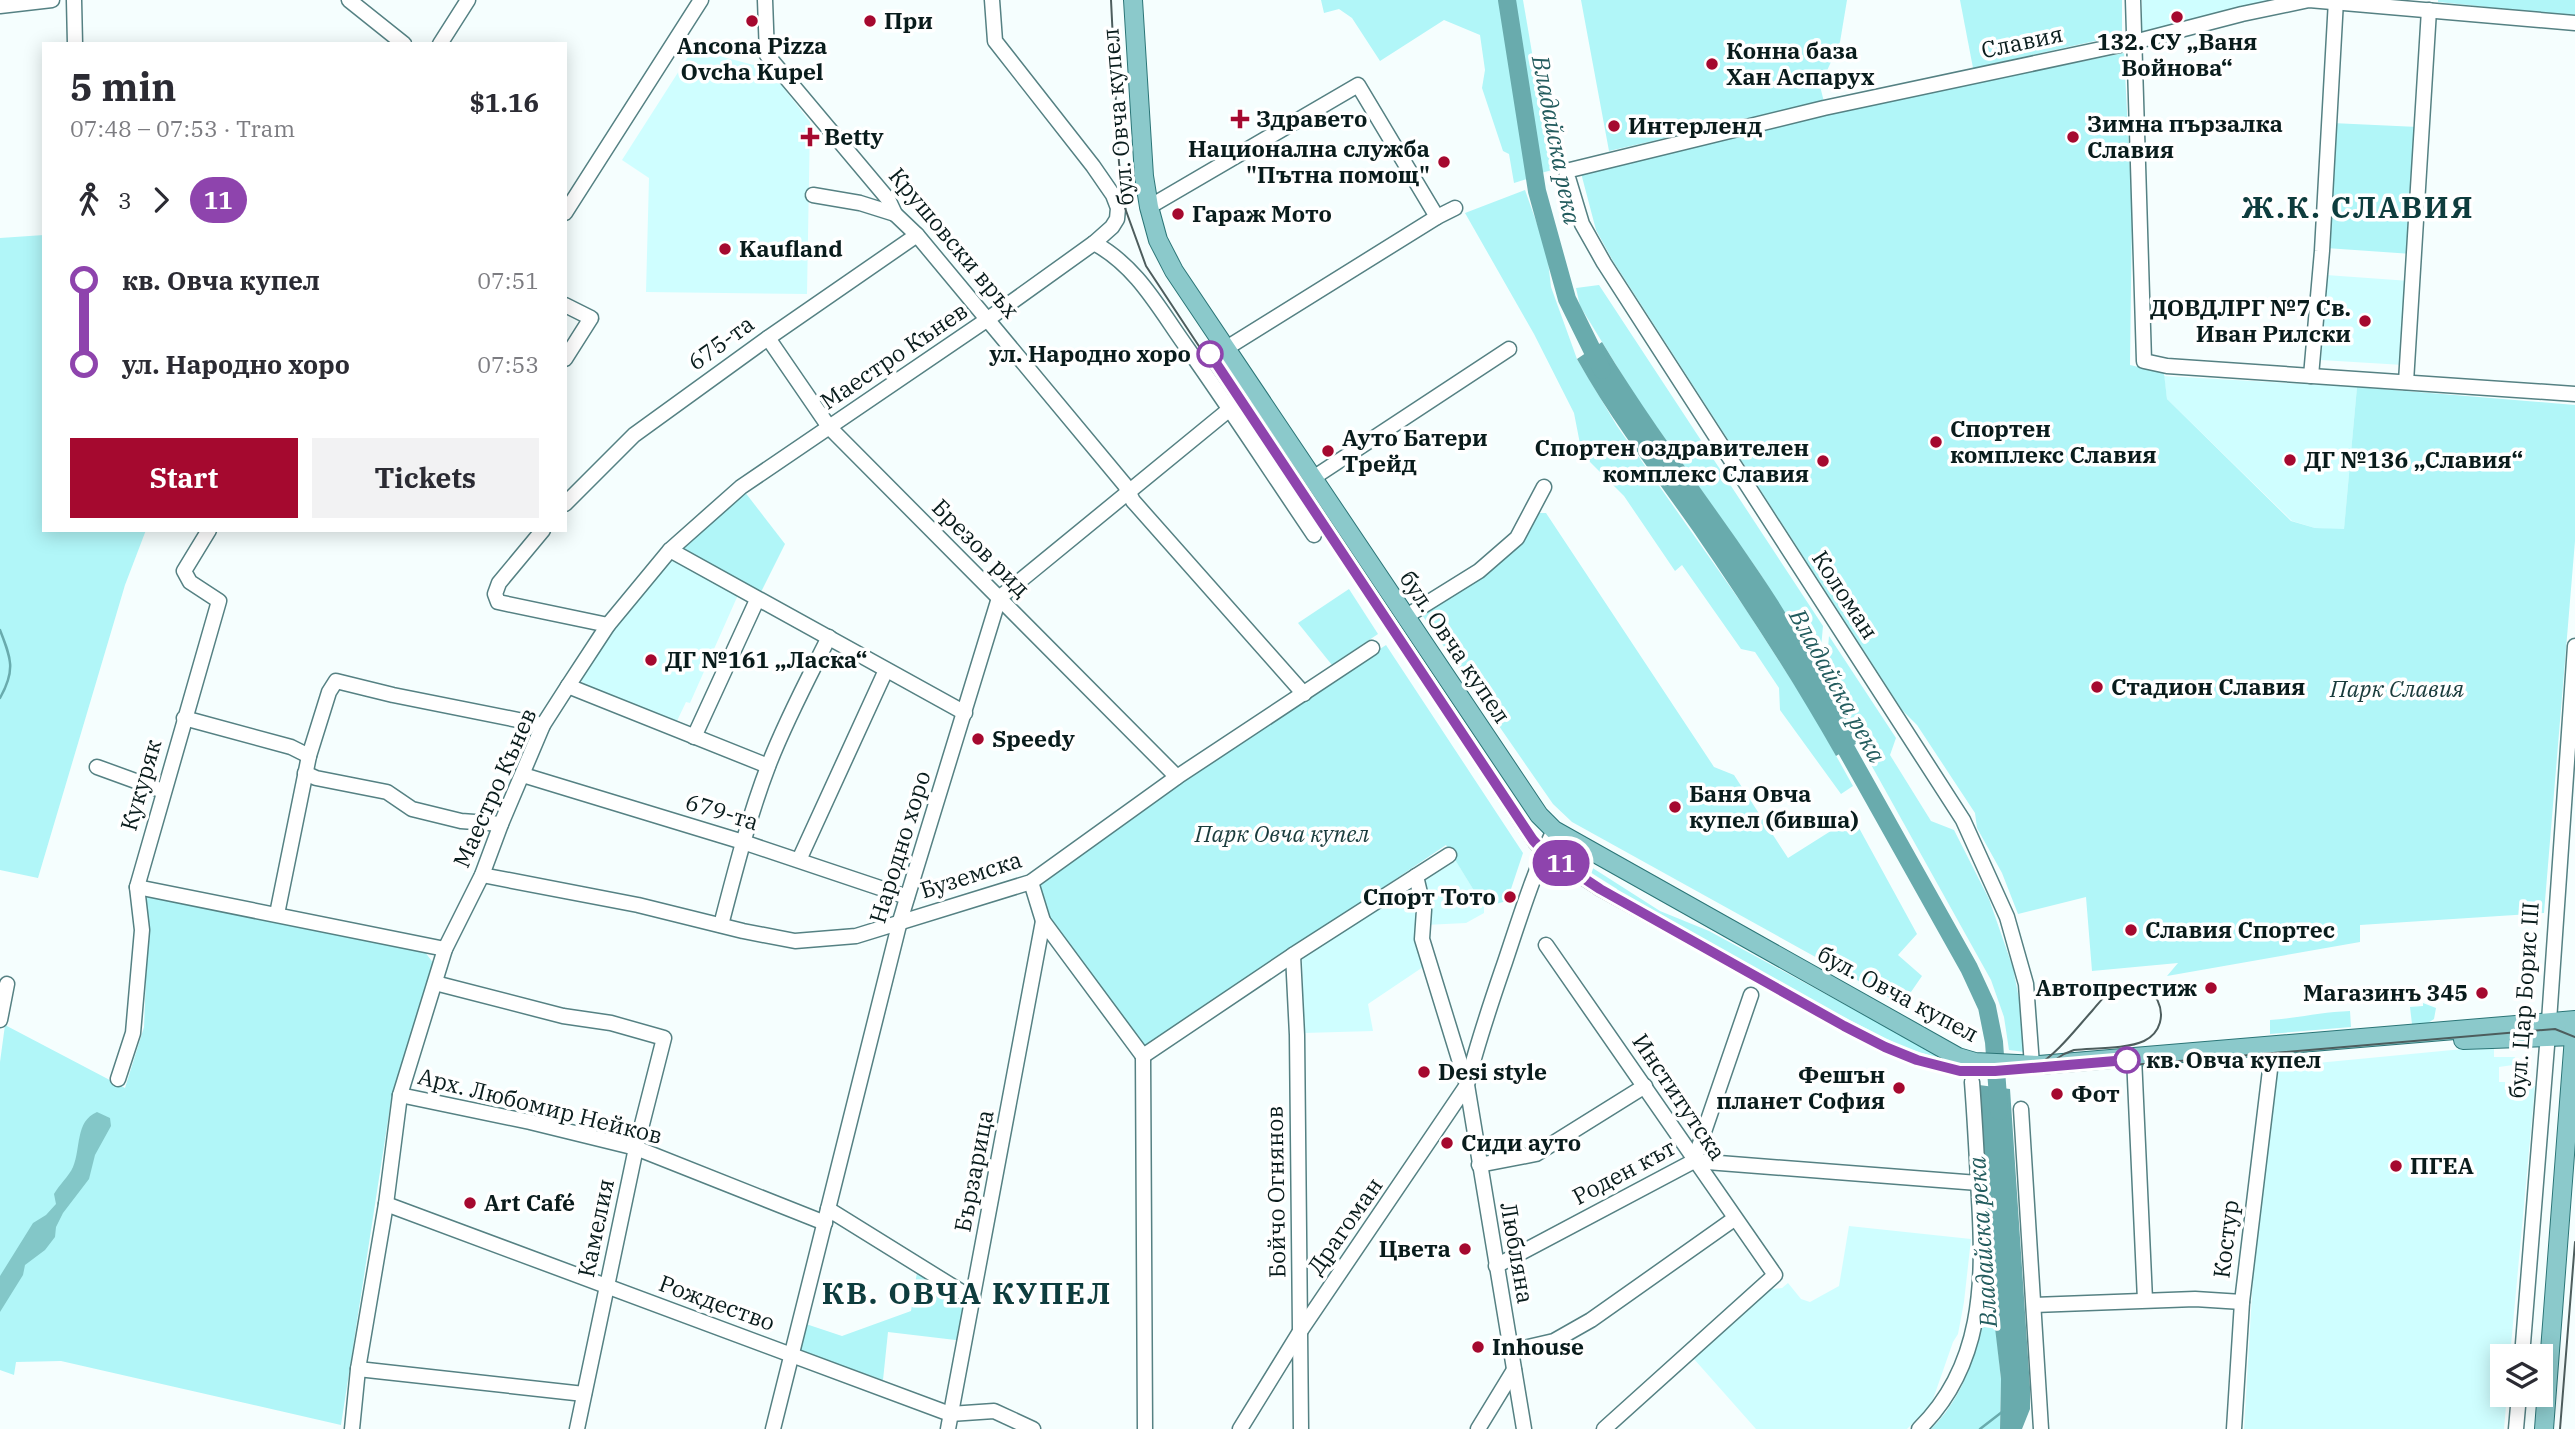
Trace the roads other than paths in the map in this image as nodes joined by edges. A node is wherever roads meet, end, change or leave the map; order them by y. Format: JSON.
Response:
{"nodes":[{"id":1,"x":52,"y":0,"type":"edge"},
{"id":2,"x":74,"y":0,"type":"edge"},
{"id":3,"x":349,"y":0,"type":"edge"},
{"id":4,"x":468,"y":0,"type":"edge"},
{"id":5,"x":701,"y":0,"type":"edge"},
{"id":6,"x":765,"y":0,"type":"edge"},
{"id":7,"x":992,"y":0,"type":"edge"},
{"id":8,"x":1133,"y":0,"type":"edge"},
{"id":9,"x":2133,"y":0,"type":"edge"},
{"id":10,"x":2335,"y":1,"type":"edge"},
{"id":11,"x":0,"y":6,"type":"edge"},
{"id":12,"x":2429,"y":10,"type":"junction"},
{"id":13,"x":2575,"y":23,"type":"edge"},
{"id":14,"x":75,"y":42,"type":"edge"},
{"id":15,"x":402,"y":42,"type":"edge"},
{"id":16,"x":441,"y":42,"type":"edge"},
{"id":17,"x":2134,"y":42,"type":"junction"},
{"id":18,"x":1566,"y":171,"type":"joint"},
{"id":19,"x":813,"y":195,"type":"dead end"},
{"id":20,"x":1149,"y":208,"type":"junction"},
{"id":21,"x":1455,"y":208,"type":"dead end"},
{"id":22,"x":567,"y":210,"type":"edge"},
{"id":23,"x":895,"y":214,"type":"junction"},
{"id":24,"x":1437,"y":217,"type":"junction"},
{"id":25,"x":917,"y":235,"type":"junction"},
{"id":26,"x":1094,"y":243,"type":"junction"},
{"id":27,"x":567,"y":306,"type":"edge"},
{"id":28,"x":988,"y":319,"type":"junction"},
{"id":29,"x":768,"y":338,"type":"junction"},
{"id":30,"x":1225,"y":349,"type":"junction"},
{"id":31,"x":1509,"y":349,"type":"dead end"},
{"id":32,"x":567,"y":356,"type":"edge"},
{"id":33,"x":2311,"y":376,"type":"junction"},
{"id":34,"x":2406,"y":383,"type":"junction"},
{"id":35,"x":1253,"y":390,"type":"junction"},
{"id":36,"x":2575,"y":394,"type":"edge"},
{"id":37,"x":1230,"y":409,"type":"junction"},
{"id":38,"x":829,"y":427,"type":"junction"},
{"id":39,"x":1313,"y":478,"type":"junction"},
{"id":40,"x":567,"y":482,"type":"edge"},
{"id":41,"x":1544,"y":487,"type":"dead end"},
{"id":42,"x":576,"y":492,"type":"junction"},
{"id":43,"x":1129,"y":492,"type":"junction"},
{"id":44,"x":567,"y":502,"type":"edge"},
{"id":45,"x":208,"y":532,"type":"edge"},
{"id":46,"x":541,"y":532,"type":"edge"},
{"id":47,"x":1314,"y":535,"type":"dead end"},
{"id":48,"x":670,"y":550,"type":"junction"},
{"id":49,"x":999,"y":598,"type":"junction"},
{"id":50,"x":757,"y":600,"type":"junction"},
{"id":51,"x":1405,"y":617,"type":"junction"},
{"id":52,"x":608,"y":625,"type":"junction"},
{"id":53,"x":829,"y":637,"type":"junction"},
{"id":54,"x":2575,"y":646,"type":"edge"},
{"id":55,"x":1372,"y":648,"type":"dead end"},
{"id":56,"x":886,"y":670,"type":"junction"},
{"id":57,"x":568,"y":686,"type":"junction"},
{"id":58,"x":1304,"y":694,"type":"junction"},
{"id":59,"x":965,"y":713,"type":"junction"},
{"id":60,"x":184,"y":718,"type":"junction"},
{"id":61,"x":544,"y":726,"type":"junction"},
{"id":62,"x":694,"y":737,"type":"junction"},
{"id":63,"x":309,"y":755,"type":"junction"},
{"id":64,"x":768,"y":766,"type":"junction"},
{"id":65,"x":97,"y":767,"type":"dead end"},
{"id":66,"x":306,"y":773,"type":"junction"},
{"id":67,"x":523,"y":775,"type":"junction"},
{"id":68,"x":1177,"y":777,"type":"junction"},
{"id":69,"x":163,"y":791,"type":"junction"},
{"id":70,"x":500,"y":824,"type":"junction"},
{"id":71,"x":1554,"y":830,"type":"junction"},
{"id":72,"x":743,"y":842,"type":"junction"},
{"id":73,"x":1449,"y":855,"type":"dead end"},
{"id":74,"x":799,"y":860,"type":"junction"},
{"id":75,"x":482,"y":875,"type":"junction"},
{"id":76,"x":1416,"y":876,"type":"junction"},
{"id":77,"x":1031,"y":882,"type":"junction"},
{"id":78,"x":137,"y":887,"type":"junction"},
{"id":79,"x":907,"y":897,"type":"junction"},
{"id":80,"x":277,"y":914,"type":"junction"},
{"id":81,"x":900,"y":921,"type":"junction"},
{"id":82,"x":1043,"y":921,"type":"junction"},
{"id":83,"x":721,"y":925,"type":"junction"},
{"id":84,"x":1546,"y":945,"type":"dead end"},
{"id":85,"x":445,"y":949,"type":"junction"},
{"id":86,"x":1293,"y":955,"type":"junction"},
{"id":87,"x":435,"y":983,"type":"junction"},
{"id":88,"x":7,"y":984,"type":"dead end"},
{"id":89,"x":1751,"y":995,"type":"dead end"},
{"id":90,"x":0,"y":1020,"type":"edge"},
{"id":91,"x":2575,"y":1028,"type":"edge"},
{"id":92,"x":2548,"y":1029,"type":"junction"},
{"id":93,"x":2272,"y":1050,"type":"junction"},
{"id":94,"x":1143,"y":1056,"type":"junction"},
{"id":95,"x":2135,"y":1062,"type":"junction"},
{"id":96,"x":2023,"y":1065,"type":"junction"},
{"id":97,"x":118,"y":1079,"type":"dead end"},
{"id":98,"x":1972,"y":1082,"type":"dead end"},
{"id":99,"x":1467,"y":1086,"type":"junction"},
{"id":100,"x":1645,"y":1086,"type":"junction"},
{"id":101,"x":400,"y":1095,"type":"junction"},
{"id":102,"x":2021,"y":1109,"type":"dead end"},
{"id":103,"x":636,"y":1148,"type":"junction"},
{"id":104,"x":1694,"y":1161,"type":"junction"},
{"id":105,"x":1479,"y":1165,"type":"junction"},
{"id":106,"x":1978,"y":1183,"type":"junction"},
{"id":107,"x":386,"y":1205,"type":"junction"},
{"id":108,"x":826,"y":1216,"type":"junction"},
{"id":109,"x":1734,"y":1219,"type":"junction"},
{"id":110,"x":1496,"y":1266,"type":"junction"},
{"id":111,"x":606,"y":1287,"type":"junction"},
{"id":112,"x":973,"y":1299,"type":"junction"},
{"id":113,"x":2144,"y":1300,"type":"junction"},
{"id":114,"x":2242,"y":1302,"type":"junction"},
{"id":115,"x":2034,"y":1306,"type":"junction"},
{"id":116,"x":1300,"y":1330,"type":"junction"},
{"id":117,"x":2523,"y":1344,"type":"edge"},
{"id":118,"x":1511,"y":1351,"type":"junction"},
{"id":119,"x":792,"y":1354,"type":"junction"},
{"id":120,"x":358,"y":1369,"type":"junction"},
{"id":121,"x":1515,"y":1376,"type":"junction"},
{"id":122,"x":584,"y":1394,"type":"junction"},
{"id":123,"x":2518,"y":1407,"type":"edge"},
{"id":124,"x":949,"y":1422,"type":"edge"},
{"id":125,"x":352,"y":1429,"type":"edge"},
{"id":126,"x":577,"y":1429,"type":"edge"},
{"id":127,"x":773,"y":1429,"type":"edge"},
{"id":128,"x":1033,"y":1429,"type":"edge"},
{"id":129,"x":1145,"y":1429,"type":"edge"},
{"id":130,"x":1240,"y":1429,"type":"edge"},
{"id":131,"x":1301,"y":1429,"type":"edge"},
{"id":132,"x":1478,"y":1429,"type":"edge"},
{"id":133,"x":1488,"y":1429,"type":"edge"},
{"id":134,"x":1524,"y":1429,"type":"edge"},
{"id":135,"x":1604,"y":1429,"type":"edge"},
{"id":136,"x":1919,"y":1429,"type":"edge"},
{"id":137,"x":2041,"y":1429,"type":"edge"},
{"id":138,"x":2234,"y":1429,"type":"edge"},
{"id":139,"x":2516,"y":1429,"type":"edge"},
{"id":140,"x":2543,"y":1429,"type":"edge"}],
"edges":[{"from":1,"to":11,"type":"street"},
{"from":2,"to":14,"type":"street"},
{"from":3,"to":15,"type":"street"},
{"from":4,"to":16,"type":"street"},
{"from":5,"to":22,"type":"street"},
{"from":6,"to":23,"type":"street","name":"Крушовски връх"},
{"from":7,"to":26,"type":"street","name":"Маестро Кънев"},
{"from":8,"to":20,"type":"main road","name":"бул. Овча купел"},
{"from":9,"to":17,"type":"street"},
{"from":10,"to":12,"type":"street","name":"Славия"},
{"from":10,"to":17,"type":"street","name":"Славия"},
{"from":10,"to":33,"type":"street"},
{"from":12,"to":13,"type":"street","name":"Славия"},
{"from":12,"to":34,"type":"street"},
{"from":17,"to":18,"type":"street","name":"Славия"},
{"from":17,"to":33,"type":"street"},
{"from":18,"to":96,"type":"street","name":"Коломан"},
{"from":19,"to":23,"type":"street"},
{"from":20,"to":24,"type":"street"},
{"from":20,"to":30,"type":"main road","name":"бул. Овча купел"},
{"from":21,"to":24,"type":"street"},
{"from":23,"to":25,"type":"street","name":"Крушовски връх"},
{"from":24,"to":30,"type":"street"},
{"from":25,"to":28,"type":"street","name":"Крушовски връх"},
{"from":25,"to":29,"type":"street","name":"675-та"},
{"from":26,"to":28,"type":"street","name":"Маестро Кънев"},
{"from":26,"to":37,"type":"street"},
{"from":27,"to":32,"type":"street"},
{"from":28,"to":38,"type":"street","name":"Маестро Кънев"},
{"from":28,"to":43,"type":"street","name":"Крушовски връх"},
{"from":29,"to":38,"type":"street","name":"Брезов рид"},
{"from":29,"to":42,"type":"street","name":"675-та"},
{"from":30,"to":35,"type":"main road","name":"бул. Овча купел"},
{"from":31,"to":39,"type":"street"},
{"from":33,"to":34,"type":"street"},
{"from":34,"to":36,"type":"street"},
{"from":35,"to":37,"type":"street"},
{"from":35,"to":39,"type":"main road","name":"бул. Овча купел"},
{"from":37,"to":43,"type":"street"},
{"from":37,"to":47,"type":"street"},
{"from":38,"to":48,"type":"street","name":"Маестро Кънев"},
{"from":38,"to":49,"type":"street","name":"Брезов рид"},
{"from":39,"to":51,"type":"main road","name":"бул. Овча купел"},
{"from":40,"to":42,"type":"street"},
{"from":41,"to":51,"type":"street"},
{"from":42,"to":44,"type":"street","name":"675-та"},
{"from":43,"to":49,"type":"street"},
{"from":43,"to":58,"type":"street","name":"Крушовски връх"},
{"from":45,"to":60,"type":"street","name":"Кукуряк"},
{"from":46,"to":52,"type":"street"},
{"from":48,"to":50,"type":"street"},
{"from":48,"to":52,"type":"street","name":"Маестро Кънев"},
{"from":49,"to":59,"type":"street","name":"Народно хоро"},
{"from":49,"to":68,"type":"street","name":"Брезов рид"},
{"from":50,"to":53,"type":"street"},
{"from":50,"to":62,"type":"street"},
{"from":51,"to":71,"type":"main road","name":"бул. Овча купел"},
{"from":52,"to":57,"type":"street","name":"Маестро Кънев"},
{"from":53,"to":56,"type":"street"},
{"from":53,"to":64,"type":"street"},
{"from":54,"to":92,"type":"street","name":"бул. Цар Борис III"},
{"from":55,"to":58,"type":"street","name":"Буземска"},
{"from":56,"to":59,"type":"street"},
{"from":56,"to":74,"type":"street"},
{"from":57,"to":61,"type":"street","name":"Маестро Кънев"},
{"from":57,"to":62,"type":"street"},
{"from":58,"to":68,"type":"street","name":"Буземска"},
{"from":59,"to":79,"type":"street","name":"Народно хоро"},
{"from":60,"to":63,"type":"street"},
{"from":60,"to":69,"type":"street","name":"Кукуряк"},
{"from":61,"to":63,"type":"street"},
{"from":61,"to":67,"type":"street","name":"Маестро Кънев"},
{"from":62,"to":64,"type":"street"},
{"from":63,"to":66,"type":"street"},
{"from":64,"to":72,"type":"street"},
{"from":65,"to":69,"type":"street"},
{"from":66,"to":70,"type":"street"},
{"from":66,"to":80,"type":"street"},
{"from":67,"to":70,"type":"street","name":"Маестро Кънев"},
{"from":67,"to":72,"type":"street","name":"679-та"},
{"from":68,"to":77,"type":"street","name":"Буземска"},
{"from":69,"to":78,"type":"street","name":"Кукуряк"},
{"from":70,"to":75,"type":"street","name":"Маестро Кънев"},
{"from":71,"to":96,"type":"main road","name":"бул. Овча купел"},
{"from":71,"to":99,"type":"street","name":"Любляна"},
{"from":72,"to":74,"type":"street","name":"679-та"},
{"from":72,"to":83,"type":"street"},
{"from":73,"to":76,"type":"street"},
{"from":74,"to":79,"type":"street","name":"679-та"},
{"from":75,"to":83,"type":"street","name":"Буземска"},
{"from":75,"to":85,"type":"street","name":"Маестро Кънев"},
{"from":76,"to":86,"type":"street"},
{"from":76,"to":99,"type":"street","name":"Любляна"},
{"from":77,"to":81,"type":"street","name":"Буземска"},
{"from":77,"to":82,"type":"street"},
{"from":78,"to":80,"type":"street"},
{"from":78,"to":97,"type":"street","name":"Кукуряк"},
{"from":79,"to":81,"type":"street","name":"Народно хоро"},
{"from":80,"to":85,"type":"street"},
{"from":81,"to":83,"type":"street","name":"Буземска"},
{"from":81,"to":108,"type":"street","name":"Народно хоро"},
{"from":82,"to":94,"type":"street"},
{"from":82,"to":112,"type":"street","name":"Бързарица"},
{"from":84,"to":100,"type":"street","name":"Институтска"},
{"from":85,"to":87,"type":"street","name":"Маестро Кънев"},
{"from":86,"to":94,"type":"street"},
{"from":86,"to":116,"type":"street","name":"Бойчо Огнянов"},
{"from":87,"to":101,"type":"street","name":"Маестро Кънев"},
{"from":87,"to":103,"type":"street","name":"Камелия"},
{"from":88,"to":90,"type":"street"},
{"from":89,"to":104,"type":"street","name":"Роден кът"},
{"from":91,"to":92,"type":"main road","name":"бул. Овча купел"},
{"from":91,"to":140,"type":"main road"},
{"from":92,"to":93,"type":"main road","name":"бул. Овча купел"},
{"from":92,"to":117,"type":"street","name":"бул. Цар Борис III"},
{"from":93,"to":95,"type":"main road","name":"бул. Овча купел"},
{"from":93,"to":114,"type":"street","name":"Костур"},
{"from":94,"to":129,"type":"street"},
{"from":95,"to":96,"type":"main road","name":"бул. Овча купел"},
{"from":95,"to":113,"type":"street"},
{"from":98,"to":106,"type":"street"},
{"from":99,"to":105,"type":"street","name":"Любляна"},
{"from":99,"to":116,"type":"street","name":"Драгоман"},
{"from":100,"to":104,"type":"street","name":"Институтска"},
{"from":100,"to":105,"type":"street"},
{"from":101,"to":103,"type":"street","name":"Арх. Любомир Нейков"},
{"from":101,"to":107,"type":"street","name":"Маестро Кънев"},
{"from":102,"to":115,"type":"street"},
{"from":103,"to":108,"type":"street","name":"Арх. Любомир Нейков"},
{"from":103,"to":111,"type":"street","name":"Камелия"},
{"from":104,"to":106,"type":"street"},
{"from":104,"to":109,"type":"street","name":"Институтска"},
{"from":104,"to":110,"type":"street","name":"Роден кът"},
{"from":105,"to":110,"type":"street","name":"Любляна"},
{"from":106,"to":136,"type":"street"},
{"from":107,"to":111,"type":"street","name":"Рождество"},
{"from":107,"to":120,"type":"street","name":"Маестро Кънев"},
{"from":108,"to":112,"type":"street","name":"Арх. Любомир Нейков"},
{"from":108,"to":119,"type":"street","name":"Народно хоро"},
{"from":109,"to":118,"type":"street"},
{"from":109,"to":135,"type":"street","name":"Институтска"},
{"from":110,"to":118,"type":"street","name":"Любляна"},
{"from":111,"to":119,"type":"street","name":"Рождество"},
{"from":111,"to":122,"type":"street","name":"Камелия"},
{"from":112,"to":124,"type":"street","name":"Бързарица"},
{"from":113,"to":114,"type":"street"},
{"from":113,"to":115,"type":"street"},
{"from":114,"to":138,"type":"street","name":"Костур"},
{"from":115,"to":137,"type":"street"},
{"from":116,"to":130,"type":"street","name":"Драгоман"},
{"from":116,"to":131,"type":"street","name":"Бойчо Огнянов"},
{"from":118,"to":121,"type":"street","name":"Любляна"},
{"from":119,"to":124,"type":"street","name":"Рождество"},
{"from":119,"to":127,"type":"street","name":"Народно хоро"},
{"from":120,"to":122,"type":"street"},
{"from":120,"to":125,"type":"street","name":"Маестро Кънев"},
{"from":121,"to":132,"type":"street"},
{"from":121,"to":133,"type":"street"},
{"from":121,"to":134,"type":"street","name":"Любляна"},
{"from":122,"to":126,"type":"street","name":"Камелия"},
{"from":123,"to":139,"type":"street"},
{"from":124,"to":128,"type":"street","name":"Рождество"}]}
